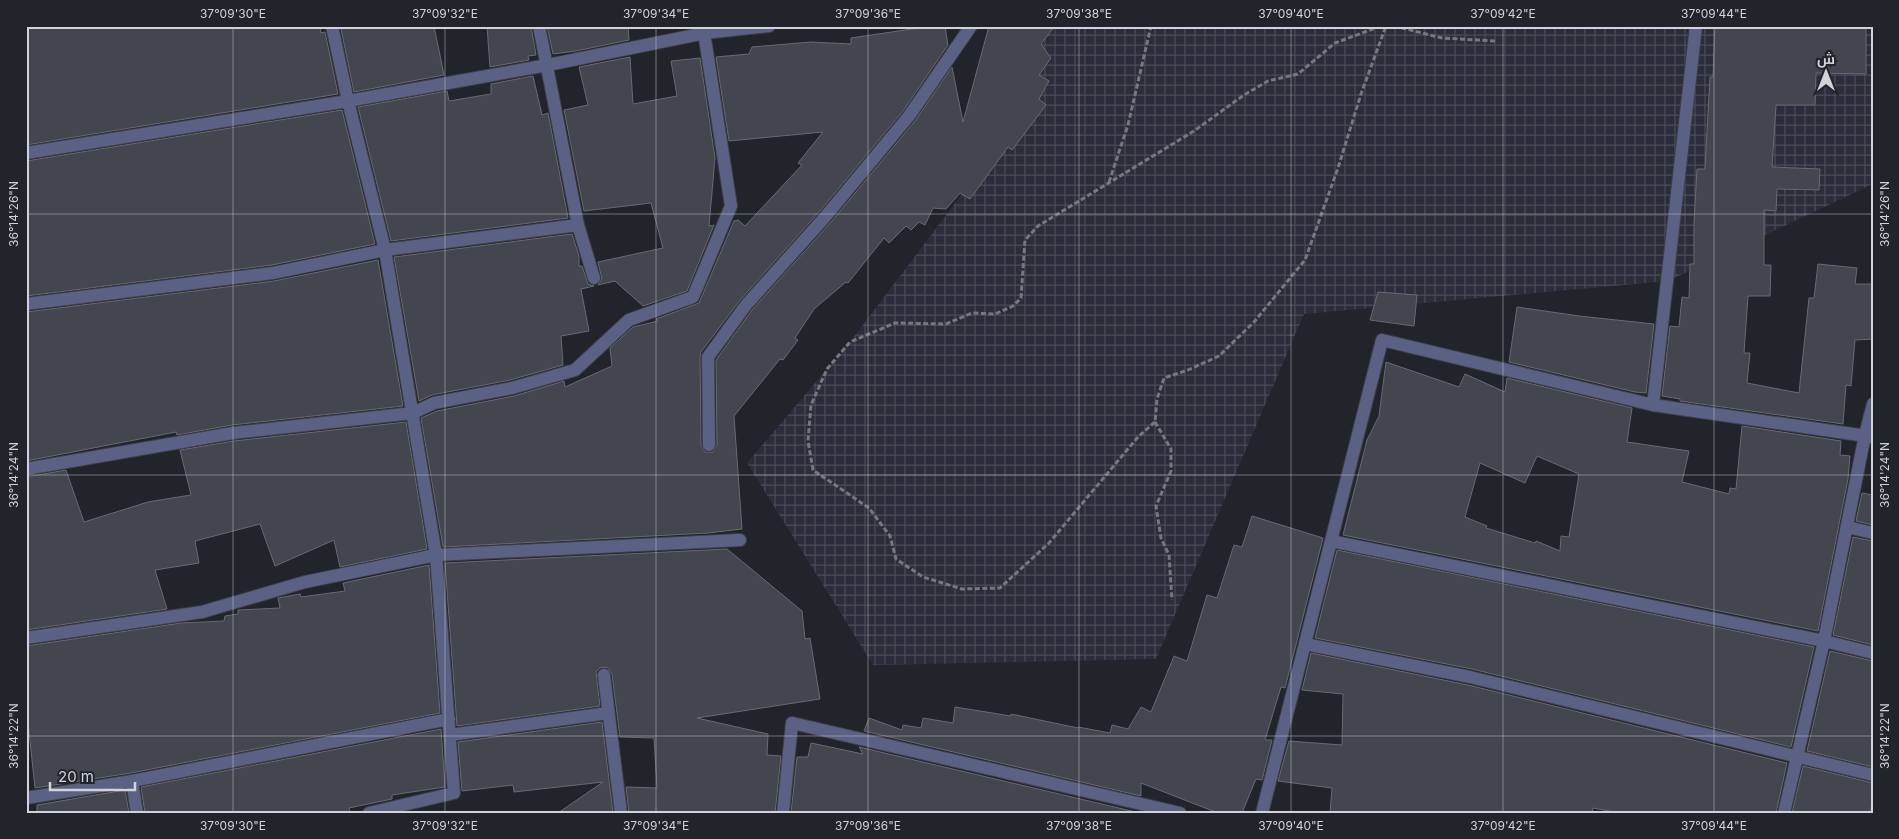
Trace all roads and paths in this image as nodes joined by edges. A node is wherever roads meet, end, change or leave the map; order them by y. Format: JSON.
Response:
{"nodes":[{"id":1,"x":332,"y":26,"type":"edge"},
{"id":2,"x":539,"y":26,"type":"edge"},
{"id":3,"x":769,"y":26,"type":"edge"},
{"id":4,"x":971,"y":26,"type":"edge"},
{"id":5,"x":1152,"y":26,"type":"edge"},
{"id":6,"x":1381,"y":26,"type":"edge"},
{"id":7,"x":1386,"y":26,"type":"edge"},
{"id":8,"x":1394,"y":26,"type":"edge"},
{"id":9,"x":1696,"y":26,"type":"edge"},
{"id":10,"x":704,"y":30,"type":"edge"},
{"id":11,"x":1496,"y":41,"type":"dead end"},
{"id":12,"x":548,"y":65,"type":"junction"},
{"id":13,"x":348,"y":100,"type":"junction"},
{"id":14,"x":26,"y":153,"type":"edge"},
{"id":15,"x":1109,"y":182,"type":"junction"},
{"id":16,"x":578,"y":225,"type":"junction"},
{"id":17,"x":384,"y":250,"type":"junction"},
{"id":18,"x":594,"y":278,"type":"dead end"},
{"id":19,"x":26,"y":304,"type":"edge"},
{"id":20,"x":1873,"y":404,"type":"edge"},
{"id":21,"x":1653,"y":405,"type":"junction"},
{"id":22,"x":413,"y":413,"type":"junction"},
{"id":23,"x":1155,"y":422,"type":"junction"},
{"id":24,"x":1869,"y":436,"type":"edge"},
{"id":25,"x":709,"y":445,"type":"dead end"},
{"id":26,"x":26,"y":469,"type":"edge"},
{"id":27,"x":1847,"y":527,"type":"junction"},
{"id":28,"x":1873,"y":533,"type":"edge"},
{"id":29,"x":740,"y":540,"type":"dead end"},
{"id":30,"x":1331,"y":541,"type":"junction"},
{"id":31,"x":436,"y":555,"type":"junction"},
{"id":32,"x":1172,"y":600,"type":"dead end"},
{"id":33,"x":26,"y":638,"type":"edge"},
{"id":34,"x":1824,"y":641,"type":"junction"},
{"id":35,"x":1305,"y":644,"type":"junction"},
{"id":36,"x":1873,"y":652,"type":"edge"},
{"id":37,"x":604,"y":675,"type":"dead end"},
{"id":38,"x":608,"y":713,"type":"junction"},
{"id":39,"x":449,"y":719,"type":"junction"},
{"id":40,"x":450,"y":735,"type":"junction"},
{"id":41,"x":1798,"y":756,"type":"junction"},
{"id":42,"x":1873,"y":775,"type":"edge"},
{"id":43,"x":132,"y":781,"type":"junction"},
{"id":44,"x":26,"y":798,"type":"edge"},
{"id":45,"x":137,"y":813,"type":"edge"},
{"id":46,"x":370,"y":813,"type":"edge"},
{"id":47,"x":621,"y":813,"type":"edge"},
{"id":48,"x":783,"y":813,"type":"edge"},
{"id":49,"x":1180,"y":813,"type":"edge"},
{"id":50,"x":1262,"y":813,"type":"edge"},
{"id":51,"x":1784,"y":813,"type":"edge"}],
"edges":[{"from":1,"to":13,"type":"street"},
{"from":2,"to":12,"type":"street"},
{"from":3,"to":10,"type":"street"},
{"from":4,"to":25,"type":"street"},
{"from":5,"to":15,"type":"path"},
{"from":6,"to":15,"type":"path"},
{"from":7,"to":23,"type":"path"},
{"from":8,"to":11,"type":"path"},
{"from":9,"to":21,"type":"street"},
{"from":10,"to":12,"type":"street"},
{"from":10,"to":22,"type":"street"},
{"from":12,"to":13,"type":"street"},
{"from":12,"to":16,"type":"street"},
{"from":13,"to":14,"type":"street"},
{"from":13,"to":17,"type":"street"},
{"from":15,"to":23,"type":"path"},
{"from":16,"to":17,"type":"street"},
{"from":16,"to":18,"type":"street"},
{"from":17,"to":19,"type":"street"},
{"from":17,"to":22,"type":"street"},
{"from":20,"to":24,"type":"street"},
{"from":21,"to":24,"type":"street"},
{"from":21,"to":30,"type":"street"},
{"from":22,"to":26,"type":"street"},
{"from":22,"to":31,"type":"street"},
{"from":23,"to":32,"type":"path"},
{"from":24,"to":27,"type":"street"},
{"from":27,"to":28,"type":"street"},
{"from":27,"to":34,"type":"street"},
{"from":29,"to":31,"type":"street"},
{"from":30,"to":34,"type":"street"},
{"from":30,"to":35,"type":"street"},
{"from":31,"to":33,"type":"street"},
{"from":31,"to":39,"type":"street"},
{"from":34,"to":36,"type":"street"},
{"from":34,"to":41,"type":"street"},
{"from":35,"to":41,"type":"street"},
{"from":35,"to":50,"type":"street"},
{"from":37,"to":38,"type":"street"},
{"from":38,"to":40,"type":"street"},
{"from":38,"to":47,"type":"street"},
{"from":39,"to":40,"type":"street"},
{"from":39,"to":43,"type":"street"},
{"from":40,"to":46,"type":"street"},
{"from":41,"to":42,"type":"street"},
{"from":41,"to":51,"type":"street"},
{"from":43,"to":44,"type":"street"},
{"from":43,"to":45,"type":"street"},
{"from":48,"to":49,"type":"street"}]}
